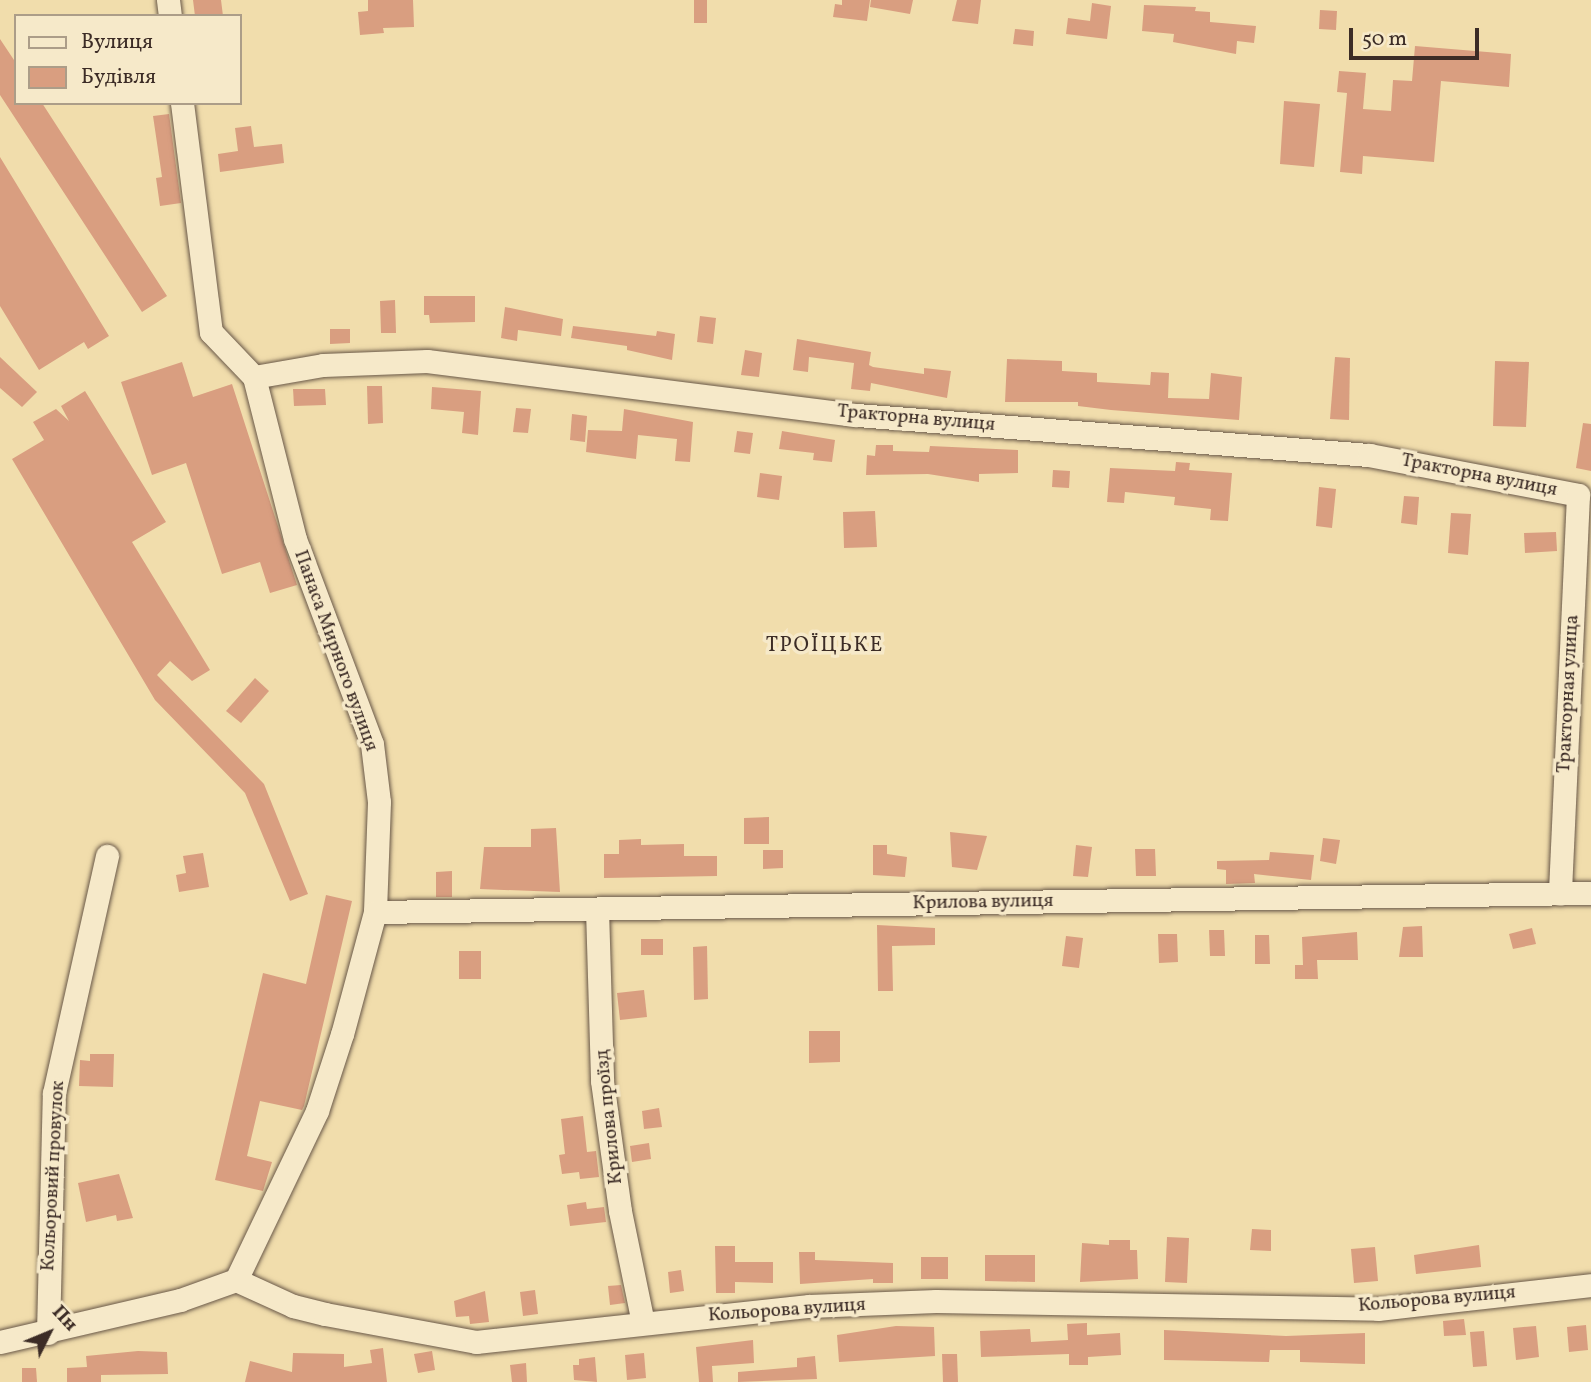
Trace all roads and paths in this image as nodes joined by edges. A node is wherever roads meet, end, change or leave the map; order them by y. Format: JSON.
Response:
{"nodes":[{"id":1,"x":182,"y":105,"type":"edge"},
{"id":2,"x":254,"y":377,"type":"junction"},
{"id":3,"x":1578,"y":495,"type":"joint"},
{"id":4,"x":107,"y":856,"type":"dead end"},
{"id":5,"x":1591,"y":893,"type":"edge"},
{"id":6,"x":1560,"y":894,"type":"junction"},
{"id":7,"x":597,"y":909,"type":"junction"},
{"id":8,"x":374,"y":912,"type":"junction"},
{"id":9,"x":236,"y":1280,"type":"junction"},
{"id":10,"x":1591,"y":1285,"type":"edge"},
{"id":11,"x":643,"y":1323,"type":"junction"},
{"id":12,"x":48,"y":1333,"type":"junction"},
{"id":13,"x":0,"y":1342,"type":"edge"}],
"edges":[{"from":1,"to":2,"type":"street","name":"Панаса Мирного вулиця"},
{"from":2,"to":3,"type":"street","name":"Тракторна вулиця"},
{"from":2,"to":8,"type":"street","name":"Панаса Мирного вулиця"},
{"from":3,"to":6,"type":"street","name":"Тракторная улица"},
{"from":4,"to":12,"type":"street","name":"Кольоровий провулок"},
{"from":5,"to":6,"type":"street","name":"Крилова вулиця"},
{"from":6,"to":7,"type":"street","name":"Крилова вулиця"},
{"from":7,"to":8,"type":"street","name":"Крилова вулиця"},
{"from":7,"to":11,"type":"street","name":"Крилова проїзд"},
{"from":8,"to":9,"type":"street","name":"Панаса Мирного вулиця"},
{"from":9,"to":11,"type":"street","name":"Кольорова вулиця"},
{"from":9,"to":12,"type":"street"},
{"from":10,"to":11,"type":"street","name":"Кольорова вулиця"},
{"from":12,"to":13,"type":"street"}]}
